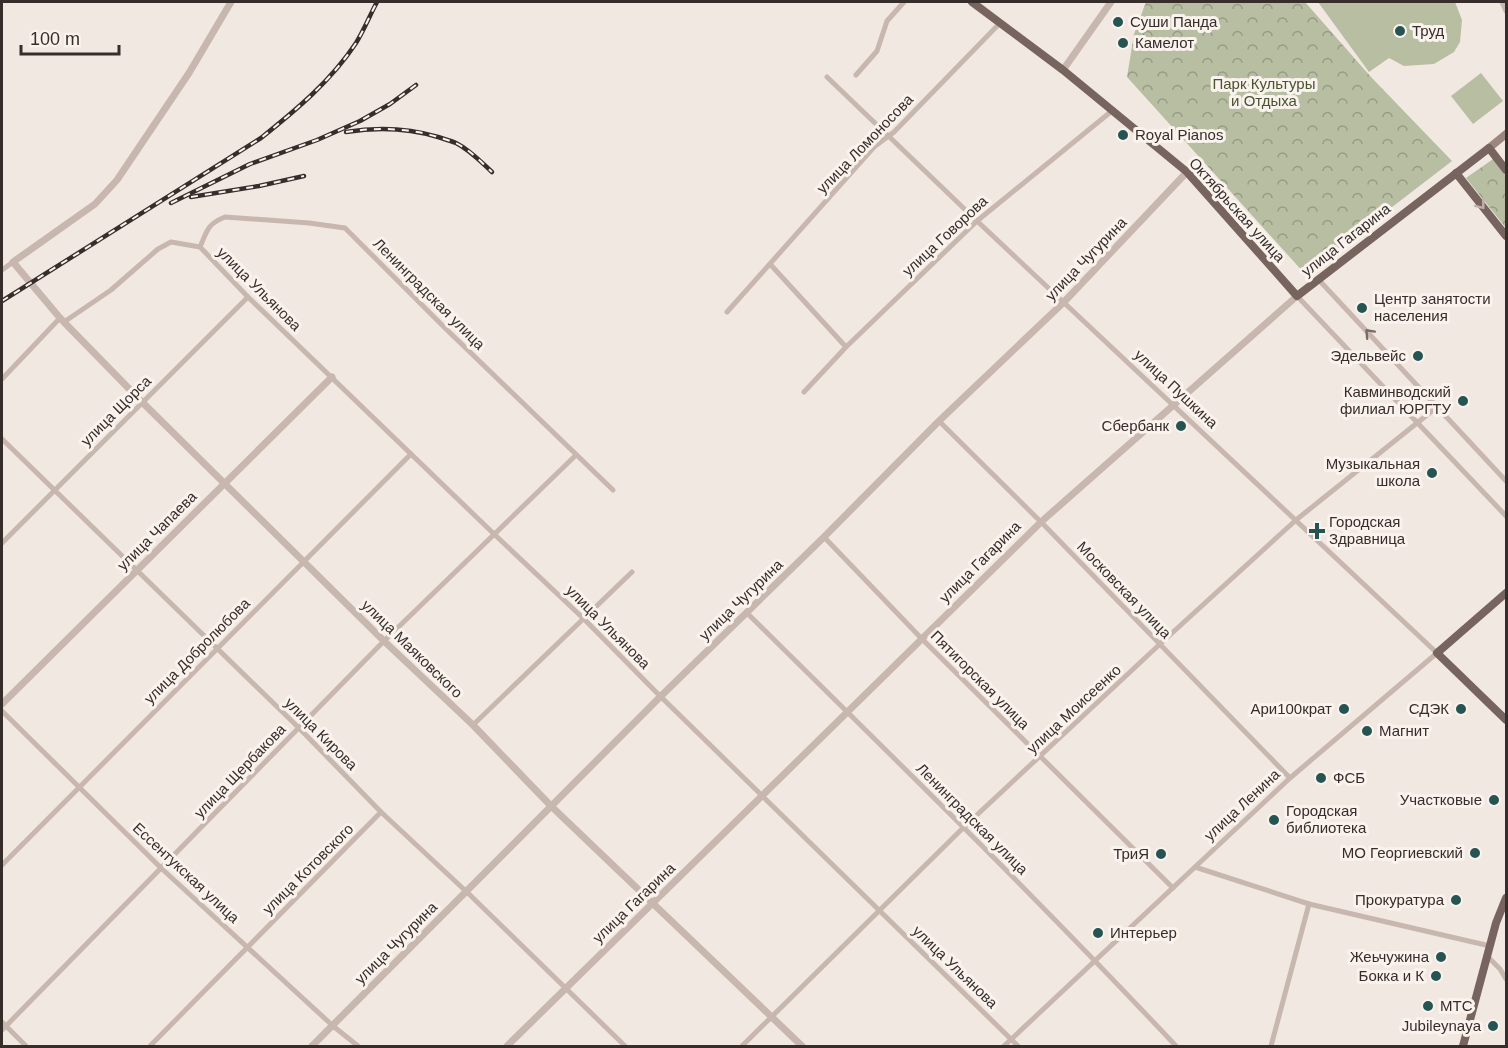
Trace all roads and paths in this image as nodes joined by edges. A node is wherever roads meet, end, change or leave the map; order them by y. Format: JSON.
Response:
{"nodes":[{"id":1,"x":231,"y":2,"type":"edge"},
{"id":2,"x":904,"y":2,"type":"edge"},
{"id":3,"x":972,"y":2,"type":"edge"},
{"id":4,"x":1111,"y":2,"type":"edge"},
{"id":5,"x":1502,"y":2,"type":"edge"},
{"id":6,"x":1506,"y":11,"type":"edge"},
{"id":7,"x":1000,"y":23,"type":"junction"},
{"id":8,"x":1063,"y":70,"type":"junction"},
{"id":9,"x":856,"y":75,"type":"dead end"},
{"id":10,"x":828,"y":77,"type":"dead end"},
{"id":11,"x":1113,"y":110,"type":"junction"},
{"id":12,"x":1506,"y":134,"type":"edge"},
{"id":13,"x":888,"y":136,"type":"junction"},
{"id":14,"x":1489,"y":148,"type":"junction"},
{"id":15,"x":1506,"y":170,"type":"edge"},
{"id":16,"x":1187,"y":172,"type":"junction"},
{"id":17,"x":1456,"y":173,"type":"junction"},
{"id":18,"x":977,"y":221,"type":"junction"},
{"id":19,"x":1506,"y":236,"type":"edge"},
{"id":20,"x":200,"y":247,"type":"junction"},
{"id":21,"x":13,"y":262,"type":"junction"},
{"id":22,"x":770,"y":264,"type":"junction"},
{"id":23,"x":2,"y":270,"type":"edge"},
{"id":24,"x":1318,"y":279,"type":"junction"},
{"id":25,"x":1297,"y":296,"type":"junction"},
{"id":26,"x":248,"y":297,"type":"junction"},
{"id":27,"x":1064,"y":302,"type":"junction"},
{"id":28,"x":727,"y":312,"type":"dead end"},
{"id":29,"x":62,"y":320,"type":"junction"},
{"id":30,"x":846,"y":346,"type":"junction"},
{"id":31,"x":332,"y":377,"type":"junction"},
{"id":32,"x":2,"y":379,"type":"edge"},
{"id":33,"x":804,"y":392,"type":"dead end"},
{"id":34,"x":142,"y":402,"type":"junction"},
{"id":35,"x":1173,"y":405,"type":"junction"},
{"id":36,"x":1437,"y":407,"type":"junction"},
{"id":37,"x":939,"y":421,"type":"junction"},
{"id":38,"x":1418,"y":423,"type":"junction"},
{"id":39,"x":2,"y":439,"type":"edge"},
{"id":40,"x":411,"y":454,"type":"junction"},
{"id":41,"x":576,"y":455,"type":"junction"},
{"id":42,"x":1506,"y":481,"type":"edge"},
{"id":43,"x":225,"y":483,"type":"junction"},
{"id":44,"x":54,"y":490,"type":"junction"},
{"id":45,"x":613,"y":490,"type":"dead end"},
{"id":46,"x":1506,"y":516,"type":"edge"},
{"id":47,"x":1296,"y":520,"type":"junction"},
{"id":48,"x":1041,"y":522,"type":"junction"},
{"id":49,"x":494,"y":534,"type":"junction"},
{"id":50,"x":824,"y":537,"type":"junction"},
{"id":51,"x":2,"y":543,"type":"edge"},
{"id":52,"x":303,"y":561,"type":"junction"},
{"id":53,"x":137,"y":570,"type":"junction"},
{"id":54,"x":632,"y":572,"type":"dead end"},
{"id":55,"x":1506,"y":593,"type":"edge"},
{"id":56,"x":747,"y":614,"type":"junction"},
{"id":57,"x":584,"y":619,"type":"junction"},
{"id":58,"x":922,"y":639,"type":"junction"},
{"id":59,"x":384,"y":641,"type":"junction"},
{"id":60,"x":1160,"y":644,"type":"junction"},
{"id":61,"x":217,"y":648,"type":"junction"},
{"id":62,"x":1437,"y":653,"type":"junction"},
{"id":63,"x":661,"y":696,"type":"junction"},
{"id":64,"x":2,"y":704,"type":"edge"},
{"id":65,"x":2,"y":711,"type":"edge"},
{"id":66,"x":848,"y":711,"type":"junction"},
{"id":67,"x":1506,"y":720,"type":"edge"},
{"id":68,"x":473,"y":725,"type":"junction"},
{"id":69,"x":299,"y":728,"type":"junction"},
{"id":70,"x":1041,"y":756,"type":"junction"},
{"id":71,"x":1290,"y":778,"type":"junction"},
{"id":72,"x":79,"y":787,"type":"junction"},
{"id":73,"x":762,"y":796,"type":"junction"},
{"id":74,"x":551,"y":806,"type":"junction"},
{"id":75,"x":381,"y":812,"type":"junction"},
{"id":76,"x":964,"y":827,"type":"junction"},
{"id":77,"x":2,"y":865,"type":"edge"},
{"id":78,"x":1195,"y":867,"type":"junction"},
{"id":79,"x":161,"y":868,"type":"junction"},
{"id":80,"x":1173,"y":888,"type":"junction"},
{"id":81,"x":466,"y":891,"type":"junction"},
{"id":82,"x":1506,"y":898,"type":"edge"},
{"id":83,"x":654,"y":903,"type":"junction"},
{"id":84,"x":1309,"y":904,"type":"junction"},
{"id":85,"x":880,"y":911,"type":"junction"},
{"id":86,"x":1490,"y":946,"type":"junction"},
{"id":87,"x":248,"y":947,"type":"junction"},
{"id":88,"x":1487,"y":956,"type":"junction"},
{"id":89,"x":1096,"y":960,"type":"junction"},
{"id":90,"x":1506,"y":979,"type":"edge"},
{"id":91,"x":566,"y":989,"type":"junction"},
{"id":92,"x":772,"y":1017,"type":"junction"},
{"id":93,"x":3,"y":1026,"type":"edge"},
{"id":94,"x":333,"y":1026,"type":"junction"},
{"id":95,"x":1011,"y":1039,"type":"junction"},
{"id":96,"x":26,"y":1047,"type":"edge"},
{"id":97,"x":150,"y":1047,"type":"edge"},
{"id":98,"x":312,"y":1047,"type":"edge"},
{"id":99,"x":358,"y":1047,"type":"edge"},
{"id":100,"x":507,"y":1047,"type":"edge"},
{"id":101,"x":625,"y":1047,"type":"edge"},
{"id":102,"x":742,"y":1047,"type":"edge"},
{"id":103,"x":802,"y":1047,"type":"edge"},
{"id":104,"x":1004,"y":1047,"type":"edge"},
{"id":105,"x":1018,"y":1047,"type":"edge"},
{"id":106,"x":1176,"y":1047,"type":"edge"},
{"id":107,"x":1271,"y":1047,"type":"edge"},
{"id":108,"x":1464,"y":1047,"type":"edge"}],
"edges":[{"from":1,"to":21,"type":"street"},
{"from":2,"to":9,"type":"street"},
{"from":3,"to":7,"type":"main road","name":"Октябрьская улица"},
{"from":4,"to":8,"type":"street"},
{"from":5,"to":6,"type":"street"},
{"from":7,"to":8,"type":"main road","name":"Октябрьская улица"},
{"from":7,"to":13,"type":"street","name":"улица Ломоносова"},
{"from":8,"to":11,"type":"main road","name":"Октябрьская улица"},
{"from":10,"to":13,"type":"street","name":"улица Пушкина"},
{"from":11,"to":16,"type":"main road","name":"Октябрьская улица"},
{"from":11,"to":18,"type":"street","name":"улица Говорова"},
{"from":12,"to":14,"type":"main road","name":"улица Гагарина"},
{"from":13,"to":18,"type":"street","name":"улица Пушкина"},
{"from":13,"to":22,"type":"street","name":"улица Ломоносова"},
{"from":14,"to":15,"type":"main road"},
{"from":14,"to":17,"type":"main road","name":"улица Гагарина"},
{"from":16,"to":25,"type":"main road","name":"Октябрьская улица"},
{"from":16,"to":27,"type":"street","name":"улица Чугурина"},
{"from":17,"to":19,"type":"main road","one_way":true},
{"from":17,"to":24,"type":"main road","name":"улица Гагарина"},
{"from":18,"to":27,"type":"street","name":"улица Пушкина"},
{"from":18,"to":30,"type":"street","name":"улица Говорова"},
{"from":20,"to":26,"type":"street","name":"улица Ульянова"},
{"from":20,"to":29,"type":"street","name":"улица Ульянова"},
{"from":20,"to":41,"type":"street","name":"Ленинградская улица"},
{"from":21,"to":23,"type":"street"},
{"from":21,"to":29,"type":"street","name":"улица Маяковского"},
{"from":22,"to":28,"type":"street","name":"улица Ломоносова"},
{"from":22,"to":30,"type":"street"},
{"from":24,"to":25,"type":"main road","name":"улица Гагарина"},
{"from":36,"to":24,"type":"street","one_way":true},
{"from":25,"to":35,"type":"street","name":"улица Гагарина"},
{"from":25,"to":38,"type":"street","name":"Октябрьская улица"},
{"from":26,"to":31,"type":"street","name":"улица Ульянова"},
{"from":26,"to":34,"type":"street","name":"улица Щорса"},
{"from":27,"to":35,"type":"street","name":"улица Пушкина"},
{"from":27,"to":37,"type":"street","name":"улица Чугурина"},
{"from":29,"to":32,"type":"street"},
{"from":29,"to":34,"type":"street","name":"улица Маяковского"},
{"from":30,"to":33,"type":"street","name":"улица Говорова"},
{"from":31,"to":40,"type":"street","name":"улица Ульянова"},
{"from":31,"to":43,"type":"street","name":"улица Чапаева"},
{"from":34,"to":43,"type":"street","name":"улица Маяковского"},
{"from":34,"to":44,"type":"street","name":"улица Щорса"},
{"from":35,"to":47,"type":"street","name":"улица Пушкина"},
{"from":35,"to":48,"type":"street","name":"улица Гагарина"},
{"from":36,"to":38,"type":"street","name":"улица Моисеенко"},
{"from":36,"to":42,"type":"street"},
{"from":37,"to":48,"type":"street","name":"Московская улица"},
{"from":37,"to":50,"type":"street","name":"улица Чугурина"},
{"from":38,"to":46,"type":"street","name":"Октябрьская улица"},
{"from":38,"to":47,"type":"street","name":"улица Моисеенко"},
{"from":39,"to":44,"type":"street","name":"улица Кирова"},
{"from":40,"to":49,"type":"street","name":"улица Ульянова"},
{"from":40,"to":52,"type":"street","name":"улица Добролюбова"},
{"from":41,"to":45,"type":"street","name":"Ленинградская улица"},
{"from":41,"to":49,"type":"street","name":"улица Щербакова"},
{"from":43,"to":52,"type":"street","name":"улица Маяковского"},
{"from":43,"to":53,"type":"street","name":"улица Чапаева"},
{"from":44,"to":51,"type":"street","name":"улица Щорса"},
{"from":44,"to":53,"type":"street","name":"улица Кирова"},
{"from":47,"to":60,"type":"street","name":"улица Моисеенко"},
{"from":47,"to":62,"type":"street","name":"улица Пушкина"},
{"from":48,"to":58,"type":"street","name":"улица Гагарина"},
{"from":48,"to":60,"type":"street","name":"Московская улица"},
{"from":49,"to":57,"type":"street","name":"улица Ульянова"},
{"from":49,"to":59,"type":"street","name":"улица Щербакова"},
{"from":50,"to":56,"type":"street","name":"улица Чугурина"},
{"from":50,"to":58,"type":"street","name":"Пятигорская улица"},
{"from":52,"to":59,"type":"street","name":"улица Маяковского"},
{"from":52,"to":61,"type":"street","name":"улица Добролюбова"},
{"from":53,"to":61,"type":"street","name":"улица Кирова"},
{"from":53,"to":64,"type":"street","name":"улица Чапаева"},
{"from":54,"to":57,"type":"street"},
{"from":55,"to":62,"type":"main road","name":"улица Ленина"},
{"from":56,"to":63,"type":"street","name":"улица Чугурина"},
{"from":56,"to":66,"type":"street","name":"Ленинградская улица"},
{"from":57,"to":63,"type":"street","name":"улица Ульянова"},
{"from":57,"to":68,"type":"street"},
{"from":58,"to":66,"type":"street","name":"улица Гагарина"},
{"from":58,"to":70,"type":"street","name":"Пятигорская улица"},
{"from":59,"to":68,"type":"street","name":"улица Маяковского"},
{"from":59,"to":69,"type":"street","name":"улица Щербакова"},
{"from":60,"to":70,"type":"street","name":"улица Моисеенко"},
{"from":60,"to":71,"type":"street","name":"Московская улица"},
{"from":61,"to":69,"type":"street","name":"улица Кирова"},
{"from":61,"to":72,"type":"street","name":"улица Добролюбова"},
{"from":62,"to":67,"type":"main road","name":"улица Пушкина"},
{"from":62,"to":71,"type":"street","name":"улица Ленина"},
{"from":63,"to":73,"type":"street","name":"улица Ульянова"},
{"from":63,"to":74,"type":"street","name":"улица Чугурина"},
{"from":65,"to":72,"type":"street","name":"Ессентукская улица"},
{"from":66,"to":73,"type":"street","name":"улица Гагарина"},
{"from":66,"to":76,"type":"street","name":"Ленинградская улица"},
{"from":68,"to":74,"type":"street","name":"улица Маяковского"},
{"from":69,"to":75,"type":"street","name":"улица Кирова"},
{"from":69,"to":79,"type":"street","name":"улица Щербакова"},
{"from":70,"to":76,"type":"street","name":"улица Моисеенко"},
{"from":70,"to":80,"type":"street","name":"Пятигорская улица"},
{"from":71,"to":78,"type":"street","name":"улица Ленина"},
{"from":72,"to":77,"type":"street","name":"улица Добролюбова"},
{"from":72,"to":79,"type":"street","name":"Ессентукская улица"},
{"from":73,"to":83,"type":"street","name":"улица Гагарина"},
{"from":73,"to":85,"type":"street","name":"улица Ульянова"},
{"from":74,"to":81,"type":"street","name":"улица Чугурина"},
{"from":74,"to":83,"type":"street","name":"улица Маяковского"},
{"from":75,"to":81,"type":"street","name":"улица Кирова"},
{"from":75,"to":87,"type":"street","name":"улица Котовского"},
{"from":76,"to":85,"type":"street","name":"улица Моисеенко"},
{"from":76,"to":89,"type":"street","name":"Ленинградская улица"},
{"from":78,"to":80,"type":"street","name":"улица Ленина"},
{"from":78,"to":84,"type":"street"},
{"from":79,"to":87,"type":"street","name":"Ессентукская улица"},
{"from":79,"to":93,"type":"street","name":"улица Щербакова"},
{"from":80,"to":89,"type":"street","name":"улица Ленина"},
{"from":81,"to":91,"type":"street","name":"улица Кирова"},
{"from":81,"to":94,"type":"street","name":"улица Чугурина"},
{"from":82,"to":86,"type":"main road"},
{"from":83,"to":91,"type":"street","name":"улица Гагарина"},
{"from":83,"to":92,"type":"street","name":"улица Маяковского"},
{"from":84,"to":86,"type":"street"},
{"from":84,"to":107,"type":"street"},
{"from":85,"to":92,"type":"street","name":"улица Моисеенко"},
{"from":85,"to":95,"type":"street","name":"улица Ульянова"},
{"from":86,"to":88,"type":"main road"},
{"from":87,"to":94,"type":"street","name":"Ессентукская улица"},
{"from":87,"to":97,"type":"street","name":"улица Котовского"},
{"from":88,"to":90,"type":"street"},
{"from":88,"to":108,"type":"main road"},
{"from":89,"to":95,"type":"street","name":"улица Ленина"},
{"from":89,"to":106,"type":"street","name":"Ленинградская улица"},
{"from":91,"to":100,"type":"street","name":"улица Гагарина"},
{"from":91,"to":101,"type":"street","name":"улица Кирова"},
{"from":92,"to":102,"type":"street","name":"улица Моисеенко"},
{"from":92,"to":103,"type":"street","name":"улица Маяковского"},
{"from":93,"to":96,"type":"street"},
{"from":94,"to":98,"type":"street","name":"улица Чугурина"},
{"from":94,"to":99,"type":"street","name":"Ессентукская улица"},
{"from":95,"to":104,"type":"street","name":"улица Ленина"},
{"from":95,"to":105,"type":"street","name":"улица Ульянова"}]}
